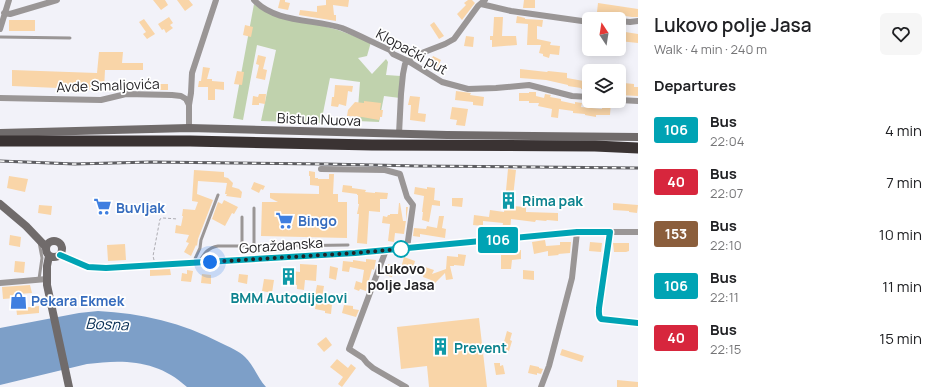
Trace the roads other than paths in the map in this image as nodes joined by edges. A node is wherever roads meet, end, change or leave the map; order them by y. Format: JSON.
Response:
{"nodes":[{"id":1,"x":9,"y":0,"type":"edge"},
{"id":2,"x":57,"y":0,"type":"edge"},
{"id":3,"x":216,"y":0,"type":"edge"},
{"id":4,"x":254,"y":0,"type":"edge"},
{"id":5,"x":483,"y":2,"type":"edge"},
{"id":6,"x":4,"y":13,"type":"junction"},
{"id":7,"x":582,"y":21,"type":"edge"},
{"id":8,"x":638,"y":21,"type":"edge"},
{"id":9,"x":626,"y":22,"type":"edge"},
{"id":10,"x":0,"y":29,"type":"edge"},
{"id":11,"x":0,"y":37,"type":"edge"},
{"id":12,"x":70,"y":38,"type":"dead end"},
{"id":13,"x":408,"y":61,"type":"junction"},
{"id":14,"x":582,"y":97,"type":"edge"},
{"id":15,"x":0,"y":98,"type":"edge"},
{"id":16,"x":626,"y":100,"type":"edge"},
{"id":17,"x":638,"y":101,"type":"edge"},
{"id":18,"x":189,"y":105,"type":"junction"},
{"id":19,"x":189,"y":128,"type":"junction"},
{"id":20,"x":0,"y":133,"type":"edge"},
{"id":21,"x":399,"y":134,"type":"junction"},
{"id":22,"x":638,"y":137,"type":"edge"},
{"id":23,"x":0,"y":141,"type":"edge"},
{"id":24,"x":638,"y":148,"type":"edge"},
{"id":25,"x":321,"y":169,"type":"dead end"},
{"id":26,"x":218,"y":195,"type":"dead end"},
{"id":27,"x":0,"y":204,"type":"edge"},
{"id":28,"x":254,"y":208,"type":"dead end"},
{"id":29,"x":242,"y":217,"type":"dead end"},
{"id":30,"x":26,"y":226,"type":"junction"},
{"id":31,"x":577,"y":232,"type":"junction"},
{"id":32,"x":610,"y":232,"type":"junction"},
{"id":33,"x":638,"y":232,"type":"edge"},
{"id":34,"x":38,"y":239,"type":"junction"},
{"id":35,"x":48,"y":244,"type":"junction"},
{"id":36,"x":348,"y":245,"type":"dead end"},
{"id":37,"x":242,"y":246,"type":"junction"},
{"id":38,"x":254,"y":246,"type":"junction"},
{"id":39,"x":407,"y":248,"type":"junction"},
{"id":40,"x":386,"y":250,"type":"junction"},
{"id":41,"x":56,"y":255,"type":"junction"},
{"id":42,"x":196,"y":263,"type":"junction"},
{"id":43,"x":43,"y":279,"type":"junction"},
{"id":44,"x":0,"y":283,"type":"edge"},
{"id":45,"x":638,"y":323,"type":"edge"},
{"id":46,"x":69,"y":387,"type":"edge"},
{"id":47,"x":406,"y":387,"type":"edge"},
{"id":48,"x":541,"y":387,"type":"edge"}],
"edges":[{"from":1,"to":6,"type":"street"},
{"from":2,"to":6,"type":"street"},
{"from":3,"to":18,"type":"street"},
{"from":4,"to":13,"type":"street","name":"Klopački put"},
{"from":5,"to":7,"type":"street"},
{"from":5,"to":13,"type":"street"},
{"from":6,"to":10,"type":"street"},
{"from":8,"to":9,"type":"street"},
{"from":11,"to":12,"type":"lane"},
{"from":13,"to":14,"type":"street","name":"Klopački put"},
{"from":13,"to":21,"type":"street"},
{"from":15,"to":18,"type":"street","name":"Avde Smaljovića"},
{"from":16,"to":17,"type":"street"},
{"from":18,"to":19,"type":"street"},
{"from":19,"to":20,"type":"street","name":"Bistua Nuova"},
{"from":19,"to":21,"type":"street","name":"Bistua Nuova"},
{"from":21,"to":22,"type":"street","name":"Bistua Nuova"},
{"from":23,"to":24,"type":"highway"},
{"from":25,"to":39,"type":"street"},
{"from":26,"to":42,"type":"lane"},
{"from":27,"to":30,"type":"street"},
{"from":28,"to":38,"type":"lane"},
{"from":29,"to":37,"type":"lane"},
{"from":30,"to":34,"type":"street"},
{"from":30,"to":35,"type":"street"},
{"from":31,"to":32,"type":"street","name":"Goraždanska"},
{"from":31,"to":39,"type":"street","name":"Goraždanska"},
{"from":31,"to":48,"type":"street"},
{"from":32,"to":33,"type":"street","name":"Goraždanska"},
{"from":32,"to":45,"type":"street"},
{"from":34,"to":35,"type":"street"},
{"from":34,"to":43,"type":"lane"},
{"from":35,"to":41,"type":"street"},
{"from":35,"to":41,"type":"street"},
{"from":36,"to":38,"type":"lane"},
{"from":37,"to":38,"type":"lane"},
{"from":37,"to":42,"type":"lane"},
{"from":39,"to":40,"type":"street","name":"Goraždanska"},
{"from":40,"to":42,"type":"street","name":"Goraždanska"},
{"from":40,"to":47,"type":"street"},
{"from":41,"to":42,"type":"street","name":"Goraždanska"},
{"from":41,"to":43,"type":"street"},
{"from":43,"to":44,"type":"street"},
{"from":43,"to":46,"type":"street"}]}
